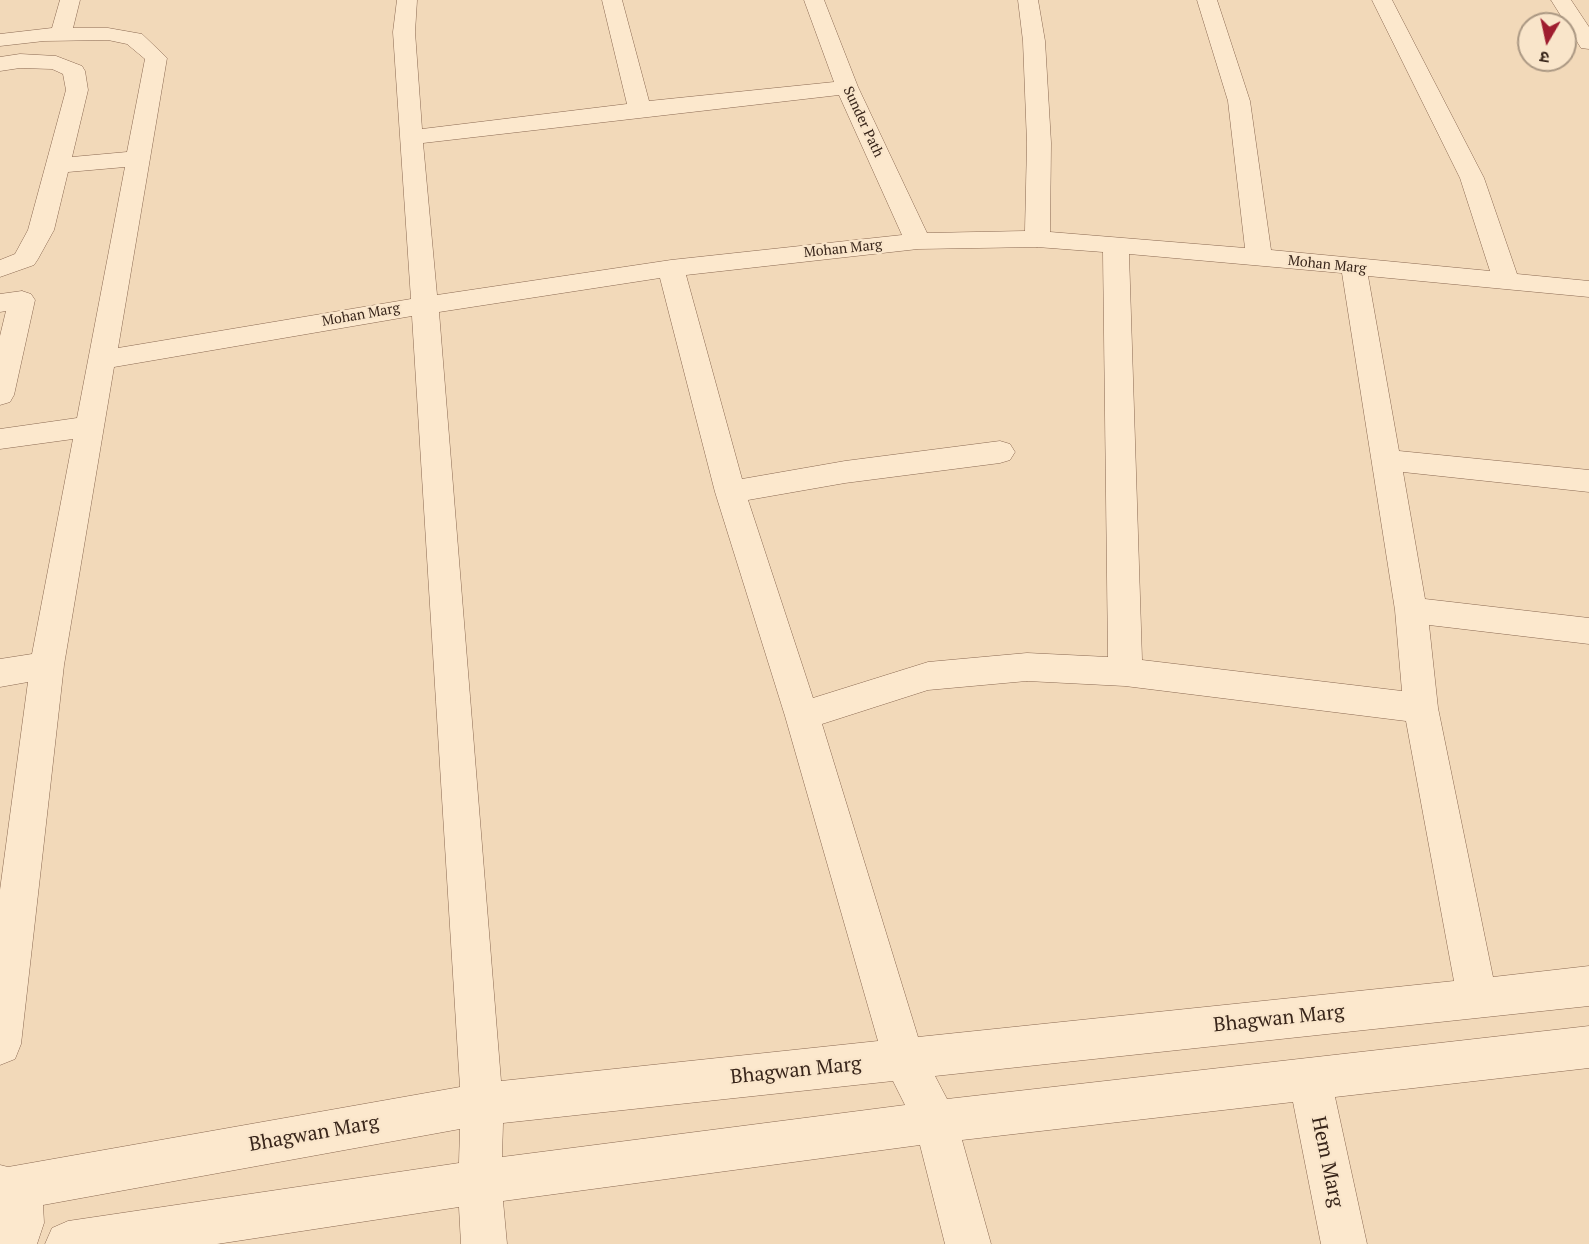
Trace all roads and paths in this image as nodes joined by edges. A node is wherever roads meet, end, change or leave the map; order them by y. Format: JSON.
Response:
{"nodes":[{"id":1,"x":70,"y":0,"type":"edge"},
{"id":2,"x":407,"y":0,"type":"edge"},
{"id":3,"x":612,"y":0,"type":"edge"},
{"id":4,"x":814,"y":0,"type":"edge"},
{"id":5,"x":1029,"y":0,"type":"edge"},
{"id":6,"x":1207,"y":0,"type":"edge"},
{"id":7,"x":1382,"y":0,"type":"edge"},
{"id":8,"x":1561,"y":0,"type":"edge"},
{"id":9,"x":61,"y":34,"type":"junction"},
{"id":10,"x":0,"y":40,"type":"edge"},
{"id":11,"x":1589,"y":44,"type":"edge"},
{"id":12,"x":0,"y":64,"type":"edge"},
{"id":13,"x":847,"y":87,"type":"junction"},
{"id":14,"x":640,"y":109,"type":"junction"},
{"id":15,"x":411,"y":137,"type":"junction"},
{"id":16,"x":138,"y":158,"type":"junction"},
{"id":17,"x":58,"y":166,"type":"junction"},
{"id":18,"x":1037,"y":239,"type":"junction"},
{"id":19,"x":918,"y":241,"type":"junction"},
{"id":20,"x":1116,"y":246,"type":"junction"},
{"id":21,"x":1259,"y":257,"type":"junction"},
{"id":22,"x":670,"y":268,"type":"junction"},
{"id":23,"x":1354,"y":268,"type":"junction"},
{"id":24,"x":0,"y":270,"type":"edge"},
{"id":25,"x":1507,"y":282,"type":"junction"},
{"id":26,"x":1589,"y":290,"type":"edge"},
{"id":27,"x":0,"y":303,"type":"edge"},
{"id":28,"x":425,"y":304,"type":"junction"},
{"id":29,"x":102,"y":360,"type":"junction"},
{"id":30,"x":0,"y":395,"type":"edge"},
{"id":31,"x":89,"y":426,"type":"junction"},
{"id":32,"x":0,"y":439,"type":"edge"},
{"id":33,"x":1000,"y":452,"type":"dead end"},
{"id":34,"x":1387,"y":460,"type":"junction"},
{"id":35,"x":1589,"y":482,"type":"edge"},
{"id":36,"x":730,"y":492,"type":"junction"},
{"id":37,"x":1411,"y":610,"type":"junction"},
{"id":38,"x":1589,"y":631,"type":"edge"},
{"id":39,"x":47,"y":665,"type":"junction"},
{"id":40,"x":1125,"y":672,"type":"junction"},
{"id":41,"x":0,"y":673,"type":"edge"},
{"id":42,"x":1421,"y":708,"type":"junction"},
{"id":43,"x":801,"y":716,"type":"junction"},
{"id":44,"x":1589,"y":986,"type":"edge"},
{"id":45,"x":1477,"y":998,"type":"junction"},
{"id":46,"x":0,"y":1044,"type":"edge"},
{"id":47,"x":1589,"y":1047,"type":"edge"},
{"id":48,"x":904,"y":1059,"type":"junction"},
{"id":49,"x":1310,"y":1080,"type":"junction"},
{"id":50,"x":482,"y":1104,"type":"junction"},
{"id":51,"x":936,"y":1122,"type":"junction"},
{"id":52,"x":480,"y":1182,"type":"junction"},
{"id":53,"x":4,"y":1188,"type":"edge"},
{"id":54,"x":14,"y":1244,"type":"edge"},
{"id":55,"x":68,"y":1244,"type":"edge"},
{"id":56,"x":484,"y":1244,"type":"edge"},
{"id":57,"x":968,"y":1244,"type":"edge"},
{"id":58,"x":1344,"y":1244,"type":"edge"}],
"edges":[{"from":1,"to":9,"type":"street"},
{"from":2,"to":15,"type":"street"},
{"from":3,"to":14,"type":"street"},
{"from":4,"to":13,"type":"street","name":"Sunder Path"},
{"from":5,"to":18,"type":"street"},
{"from":6,"to":21,"type":"street"},
{"from":7,"to":25,"type":"street"},
{"from":8,"to":11,"type":"street"},
{"from":9,"to":10,"type":"street"},
{"from":9,"to":16,"type":"street"},
{"from":12,"to":17,"type":"street"},
{"from":13,"to":14,"type":"street"},
{"from":13,"to":19,"type":"street","name":"Sunder Path"},
{"from":14,"to":15,"type":"street"},
{"from":15,"to":28,"type":"street"},
{"from":16,"to":17,"type":"street"},
{"from":16,"to":29,"type":"street"},
{"from":17,"to":24,"type":"street"},
{"from":18,"to":19,"type":"street","name":"Mohan Marg"},
{"from":18,"to":20,"type":"street","name":"Mohan Marg"},
{"from":19,"to":22,"type":"street","name":"Mohan Marg"},
{"from":20,"to":21,"type":"street","name":"Mohan Marg"},
{"from":20,"to":40,"type":"street"},
{"from":21,"to":23,"type":"street","name":"Mohan Marg"},
{"from":22,"to":28,"type":"street","name":"Mohan Marg"},
{"from":22,"to":36,"type":"street"},
{"from":23,"to":25,"type":"street","name":"Mohan Marg"},
{"from":23,"to":34,"type":"street"},
{"from":25,"to":26,"type":"street","name":"Mohan Marg"},
{"from":27,"to":30,"type":"street"},
{"from":28,"to":29,"type":"street","name":"Mohan Marg"},
{"from":28,"to":50,"type":"street"},
{"from":29,"to":31,"type":"street"},
{"from":31,"to":32,"type":"street"},
{"from":31,"to":39,"type":"street"},
{"from":33,"to":36,"type":"street"},
{"from":34,"to":35,"type":"street"},
{"from":34,"to":37,"type":"street"},
{"from":36,"to":43,"type":"street"},
{"from":37,"to":38,"type":"street"},
{"from":37,"to":42,"type":"street"},
{"from":39,"to":41,"type":"street"},
{"from":39,"to":46,"type":"street"},
{"from":40,"to":42,"type":"street"},
{"from":40,"to":43,"type":"street"},
{"from":42,"to":45,"type":"street"},
{"from":43,"to":48,"type":"street"},
{"from":44,"to":45,"type":"street","name":"Bhagwan Marg"},
{"from":45,"to":48,"type":"street","name":"Bhagwan Marg"},
{"from":47,"to":49,"type":"street"},
{"from":48,"to":50,"type":"street","name":"Bhagwan Marg"},
{"from":48,"to":51,"type":"street"},
{"from":49,"to":51,"type":"street"},
{"from":49,"to":58,"type":"street","name":"Hem Marg"},
{"from":50,"to":52,"type":"street"},
{"from":50,"to":53,"type":"street","name":"Bhagwan Marg"},
{"from":51,"to":52,"type":"street"},
{"from":51,"to":57,"type":"street"},
{"from":52,"to":55,"type":"street"},
{"from":52,"to":56,"type":"street"},
{"from":53,"to":54,"type":"street"}]}
